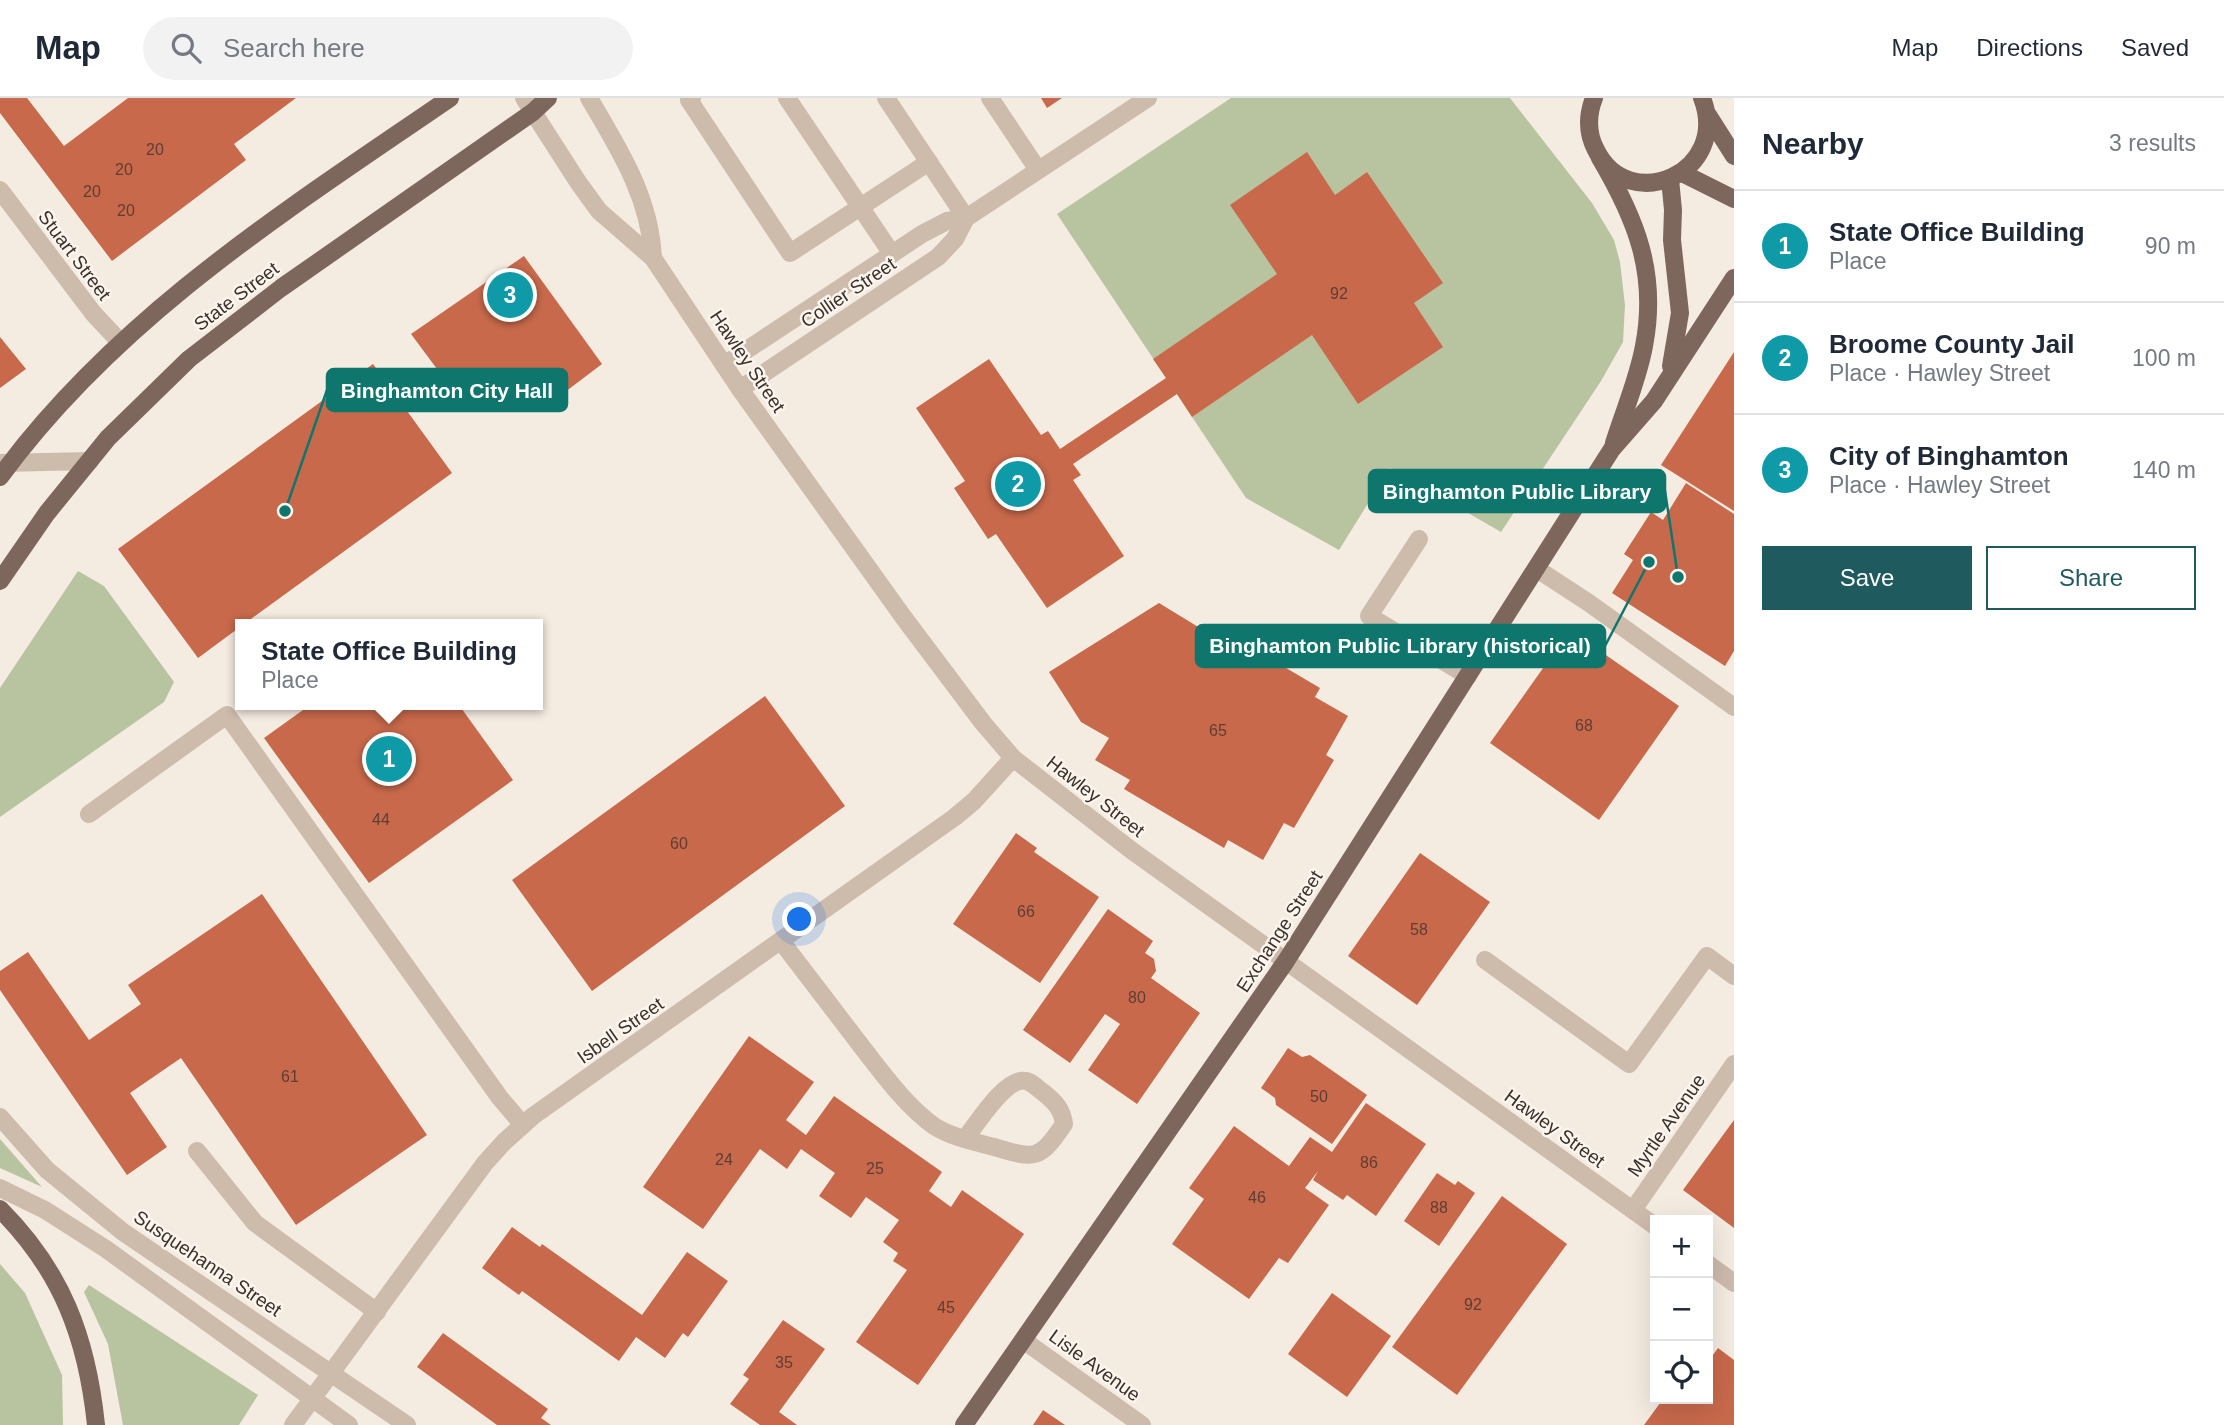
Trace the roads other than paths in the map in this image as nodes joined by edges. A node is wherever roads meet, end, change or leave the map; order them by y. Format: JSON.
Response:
{"nodes":[{"id":1,"x":450,"y":98,"type":"edge"},
{"id":2,"x":548,"y":98,"type":"edge"},
{"id":3,"x":589,"y":98,"type":"edge"},
{"id":4,"x":692,"y":98,"type":"edge"},
{"id":5,"x":787,"y":98,"type":"edge"},
{"id":6,"x":886,"y":98,"type":"edge"},
{"id":7,"x":990,"y":98,"type":"edge"},
{"id":8,"x":1149,"y":98,"type":"edge"},
{"id":9,"x":1577,"y":98,"type":"edge"},
{"id":10,"x":1594,"y":98,"type":"edge"},
{"id":11,"x":1705,"y":103,"type":"edge"},
{"id":12,"x":528,"y":105,"type":"edge"},
{"id":13,"x":1590,"y":133,"type":"junction"},
{"id":14,"x":1734,"y":156,"type":"edge"},
{"id":15,"x":1600,"y":158,"type":"junction"},
{"id":16,"x":929,"y":162,"type":"junction"},
{"id":17,"x":1038,"y":170,"type":"junction"},
{"id":18,"x":1676,"y":176,"type":"junction"},
{"id":19,"x":0,"y":190,"type":"edge"},
{"id":20,"x":1734,"y":199,"type":"edge"},
{"id":21,"x":860,"y":207,"type":"junction"},
{"id":22,"x":966,"y":218,"type":"junction"},
{"id":23,"x":892,"y":254,"type":"junction"},
{"id":24,"x":653,"y":258,"type":"junction"},
{"id":25,"x":1734,"y":278,"type":"edge"},
{"id":26,"x":120,"y":342,"type":"junction"},
{"id":27,"x":724,"y":365,"type":"junction"},
{"id":28,"x":740,"y":389,"type":"junction"},
{"id":29,"x":1662,"y":389,"type":"junction"},
{"id":30,"x":1612,"y":449,"type":"junction"},
{"id":31,"x":90,"y":461,"type":"junction"},
{"id":32,"x":5,"y":463,"type":"edge"},
{"id":33,"x":0,"y":478,"type":"edge"},
{"id":34,"x":1419,"y":538,"type":"dead end"},
{"id":35,"x":1536,"y":569,"type":"junction"},
{"id":36,"x":0,"y":581,"type":"edge"},
{"id":37,"x":1468,"y":676,"type":"junction"},
{"id":38,"x":1734,"y":707,"type":"edge"},
{"id":39,"x":1013,"y":758,"type":"junction"},
{"id":40,"x":89,"y":814,"type":"dead end"},
{"id":41,"x":782,"y":941,"type":"junction"},
{"id":42,"x":1485,"y":960,"type":"dead end"},
{"id":43,"x":1286,"y":961,"type":"junction"},
{"id":44,"x":1734,"y":976,"type":"edge"},
{"id":45,"x":1734,"y":1064,"type":"edge"},
{"id":46,"x":0,"y":1117,"type":"edge"},
{"id":47,"x":523,"y":1125,"type":"junction"},
{"id":48,"x":965,"y":1139,"type":"junction"},
{"id":49,"x":197,"y":1151,"type":"dead end"},
{"id":50,"x":0,"y":1188,"type":"edge"},
{"id":51,"x":0,"y":1209,"type":"edge"},
{"id":52,"x":1633,"y":1210,"type":"junction"},
{"id":53,"x":1650,"y":1222,"type":"edge"},
{"id":54,"x":1713,"y":1268,"type":"edge"},
{"id":55,"x":1734,"y":1283,"type":"edge"},
{"id":56,"x":377,"y":1312,"type":"junction"},
{"id":57,"x":1023,"y":1340,"type":"junction"},
{"id":58,"x":333,"y":1373,"type":"junction"},
{"id":59,"x":314,"y":1399,"type":"junction"},
{"id":60,"x":96,"y":1425,"type":"edge"},
{"id":61,"x":293,"y":1425,"type":"edge"},
{"id":62,"x":349,"y":1425,"type":"edge"},
{"id":63,"x":407,"y":1425,"type":"edge"},
{"id":64,"x":964,"y":1425,"type":"edge"},
{"id":65,"x":1142,"y":1425,"type":"edge"}],
"edges":[{"from":1,"to":26,"type":"main road","name":"State Street"},
{"from":2,"to":12,"type":"main road","name":"State Street"},
{"from":3,"to":24,"type":"street","name":"Hawley Street"},
{"from":4,"to":21,"type":"street"},
{"from":5,"to":21,"type":"street"},
{"from":6,"to":16,"type":"street"},
{"from":7,"to":17,"type":"street"},
{"from":8,"to":17,"type":"street","name":"Collier Street"},
{"from":9,"to":13,"type":"main road","name":"Exchange Street"},
{"from":10,"to":13,"type":"main road"},
{"from":11,"to":14,"type":"main road"},
{"from":11,"to":18,"type":"main road"},
{"from":12,"to":24,"type":"street","name":"Hawley Street"},
{"from":12,"to":31,"type":"main road","name":"State Street"},
{"from":13,"to":15,"type":"main road","name":"Exchange Street"},
{"from":15,"to":18,"type":"main road"},
{"from":15,"to":30,"type":"main road","name":"Exchange Street"},
{"from":16,"to":21,"type":"street"},
{"from":16,"to":22,"type":"street"},
{"from":17,"to":22,"type":"street","name":"Collier Street"},
{"from":18,"to":20,"type":"main road"},
{"from":18,"to":29,"type":"main road","name":"Exchange Street"},
{"from":19,"to":26,"type":"street","name":"Stuart Street"},
{"from":21,"to":23,"type":"street"},
{"from":22,"to":23,"type":"street","name":"Collier Street"},
{"from":22,"to":28,"type":"street","name":"Collier Street"},
{"from":23,"to":27,"type":"street","name":"Collier Street"},
{"from":24,"to":27,"type":"street","name":"Hawley Street"},
{"from":25,"to":29,"type":"main road","name":"Exchange Street"},
{"from":26,"to":32,"type":"main road","name":"State Street"},
{"from":27,"to":28,"type":"street","name":"Hawley Street"},
{"from":28,"to":39,"type":"street","name":"Hawley Street"},
{"from":29,"to":30,"type":"main road","name":"Exchange Street"},
{"from":30,"to":35,"type":"main road","name":"Exchange Street"},
{"from":31,"to":32,"type":"street"},
{"from":31,"to":36,"type":"main road","name":"State Street"},
{"from":32,"to":33,"type":"main road","name":"State Street"},
{"from":34,"to":37,"type":"street"},
{"from":35,"to":37,"type":"main road","name":"Exchange Street"},
{"from":35,"to":38,"type":"street"},
{"from":37,"to":43,"type":"main road","name":"Exchange Street"},
{"from":39,"to":41,"type":"street","name":"Isbell Street"},
{"from":39,"to":43,"type":"street","name":"Hawley Street"},
{"from":40,"to":47,"type":"street"},
{"from":41,"to":47,"type":"street","name":"Isbell Street"},
{"from":41,"to":48,"type":"street"},
{"from":42,"to":44,"type":"street"},
{"from":43,"to":52,"type":"street","name":"Hawley Street"},
{"from":43,"to":57,"type":"main road","name":"Exchange Street"},
{"from":45,"to":52,"type":"street","name":"Myrtle Avenue"},
{"from":46,"to":58,"type":"street","name":"Susquehanna Street"},
{"from":47,"to":56,"type":"street","name":"Isbell Street"},
{"from":48,"to":48,"type":"street"},
{"from":49,"to":56,"type":"street"},
{"from":50,"to":59,"type":"street"},
{"from":51,"to":60,"type":"main road"},
{"from":52,"to":53,"type":"street","name":"Hawley Street"},
{"from":54,"to":55,"type":"street"},
{"from":56,"to":58,"type":"street","name":"Isbell Street"},
{"from":57,"to":64,"type":"main road","name":"Exchange Street"},
{"from":57,"to":65,"type":"street","name":"Lisle Avenue"},
{"from":58,"to":59,"type":"street","name":"Isbell Street"},
{"from":58,"to":63,"type":"street","name":"Susquehanna Street"},
{"from":59,"to":61,"type":"street","name":"Isbell Street"},
{"from":59,"to":62,"type":"street"}]}
